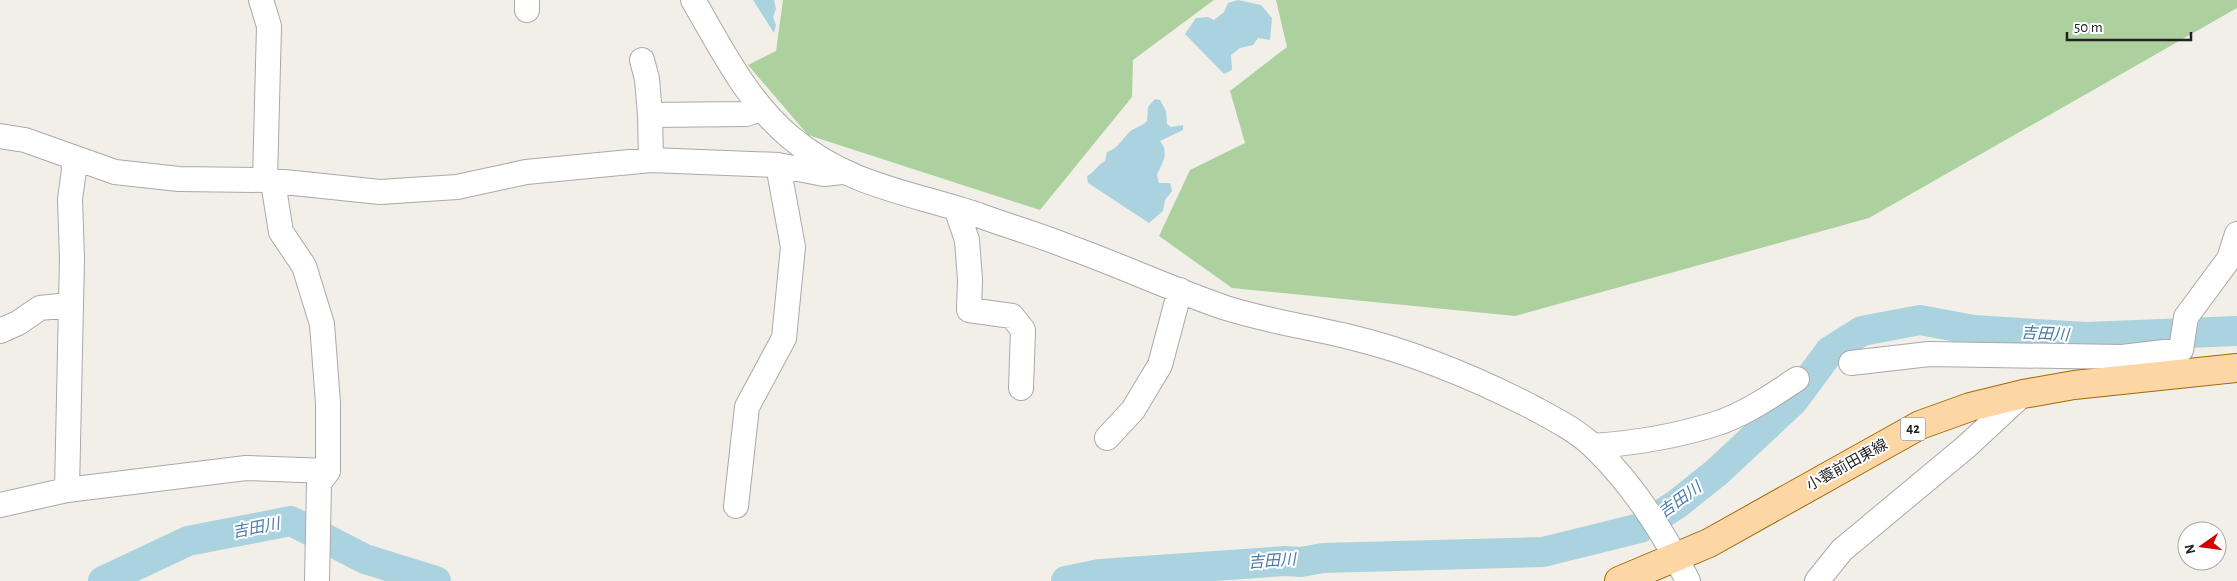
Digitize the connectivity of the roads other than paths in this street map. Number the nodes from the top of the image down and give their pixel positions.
1 (261, 0) edge
2 (693, 0) edge
3 (642, 60) dead end
4 (761, 109) junction
5 (650, 116) junction
6 (0, 136) edge
7 (73, 158) junction
8 (651, 160) junction
9 (778, 165) junction
10 (842, 172) junction
11 (269, 181) junction
12 (956, 208) junction
13 (2237, 234) edge
14 (1180, 290) junction
15 (69, 305) junction
16 (0, 331) edge
17 (1851, 363) dead end
18 (2237, 368) edge
19 (2122, 369) junction
20 (1797, 379) dead end
21 (1021, 388) dead end
22 (2022, 394) junction
23 (1108, 438) dead end
24 (1593, 446) junction
25 (328, 471) junction
26 (66, 490) junction
27 (0, 505) edge
28 (736, 506) dead end
29 (1682, 569) edge
30 (317, 573) edge
31 (1618, 581) edge
32 (1817, 581) edge

1 - 11 street
2 - 4 street
3 - 5 street
4 - 5 street
4 - 10 street
5 - 8 street
6 - 7 street
7 - 11 street
7 - 15 street
8 - 9 street
8 - 11 street
9 - 10 street
9 - 28 street
10 - 12 street
11 - 25 street
12 - 14 street
12 - 21 street
13 - 19 street
14 - 23 street
14 - 24 street
15 - 16 street
15 - 26 street
17 - 19 street
18 - 19 main road, 小蓑前田東線 / 42
19 - 22 main road, 小蓑前田東線 / 42
20 - 24 street
22 - 29 main road, 小蓑前田東線 / 42
22 - 32 street
24 - 29 street
25 - 26 street
25 - 30 street
26 - 27 street
29 - 31 main road, 小蓑前田東線 / 42

